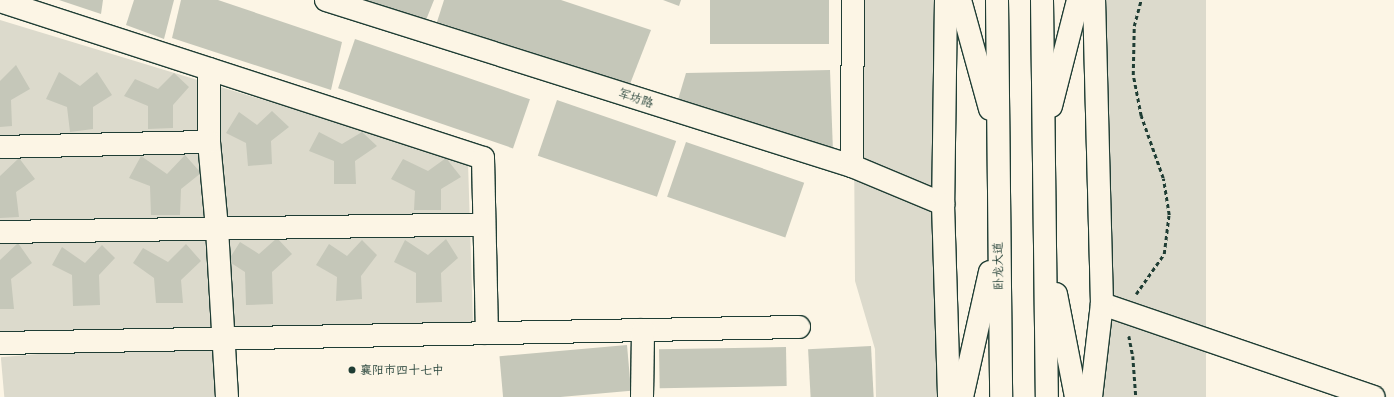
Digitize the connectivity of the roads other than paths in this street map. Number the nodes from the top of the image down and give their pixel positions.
1 (326, 0) edge
2 (853, 0) edge
3 (946, 0) edge
4 (960, 0) edge
5 (997, 0) edge
6 (1042, 0) edge
7 (1078, 0) edge
8 (1094, 0) edge
9 (0, 1) edge
10 (209, 69) junction
11 (998, 134) junction
12 (1043, 136) junction
13 (209, 142) junction
14 (0, 147) edge
15 (852, 166) junction
16 (944, 204) junction
17 (484, 224) junction
18 (217, 229) junction
19 (0, 232) edge
20 (1044, 238) junction
21 (998, 240) junction
22 (1102, 304) junction
23 (799, 327) dead end
24 (643, 330) junction
25 (487, 333) junction
26 (222, 338) junction
27 (0, 343) edge
28 (226, 397) edge
29 (642, 397) edge
30 (949, 397) edge
31 (962, 397) edge
32 (1001, 397) edge
33 (1047, 397) edge
34 (1076, 397) edge
35 (1091, 397) edge
36 (1374, 397) edge

1 - 15 main road, 军坊路
2 - 15 main road
3 - 16 main road
4 - 11 main road, 卧龙大道
5 - 11 main road, 卧龙大道
6 - 12 main road
7 - 12 main road
8 - 22 main road
9 - 10 main road
10 - 13 main road
10 - 17 main road
11 - 21 main road, 卧龙大道
12 - 20 main road
13 - 14 main road
13 - 18 main road
15 - 16 main road, 军坊路
16 - 30 main road
17 - 18 main road
17 - 25 main road
18 - 19 main road
18 - 26 main road
20 - 33 main road
20 - 34 main road
21 - 31 main road
21 - 32 main road, 卧龙大道
22 - 35 main road
22 - 36 main road
23 - 24 main road
24 - 25 main road
24 - 29 main road
25 - 26 main road
26 - 27 main road
26 - 28 main road

